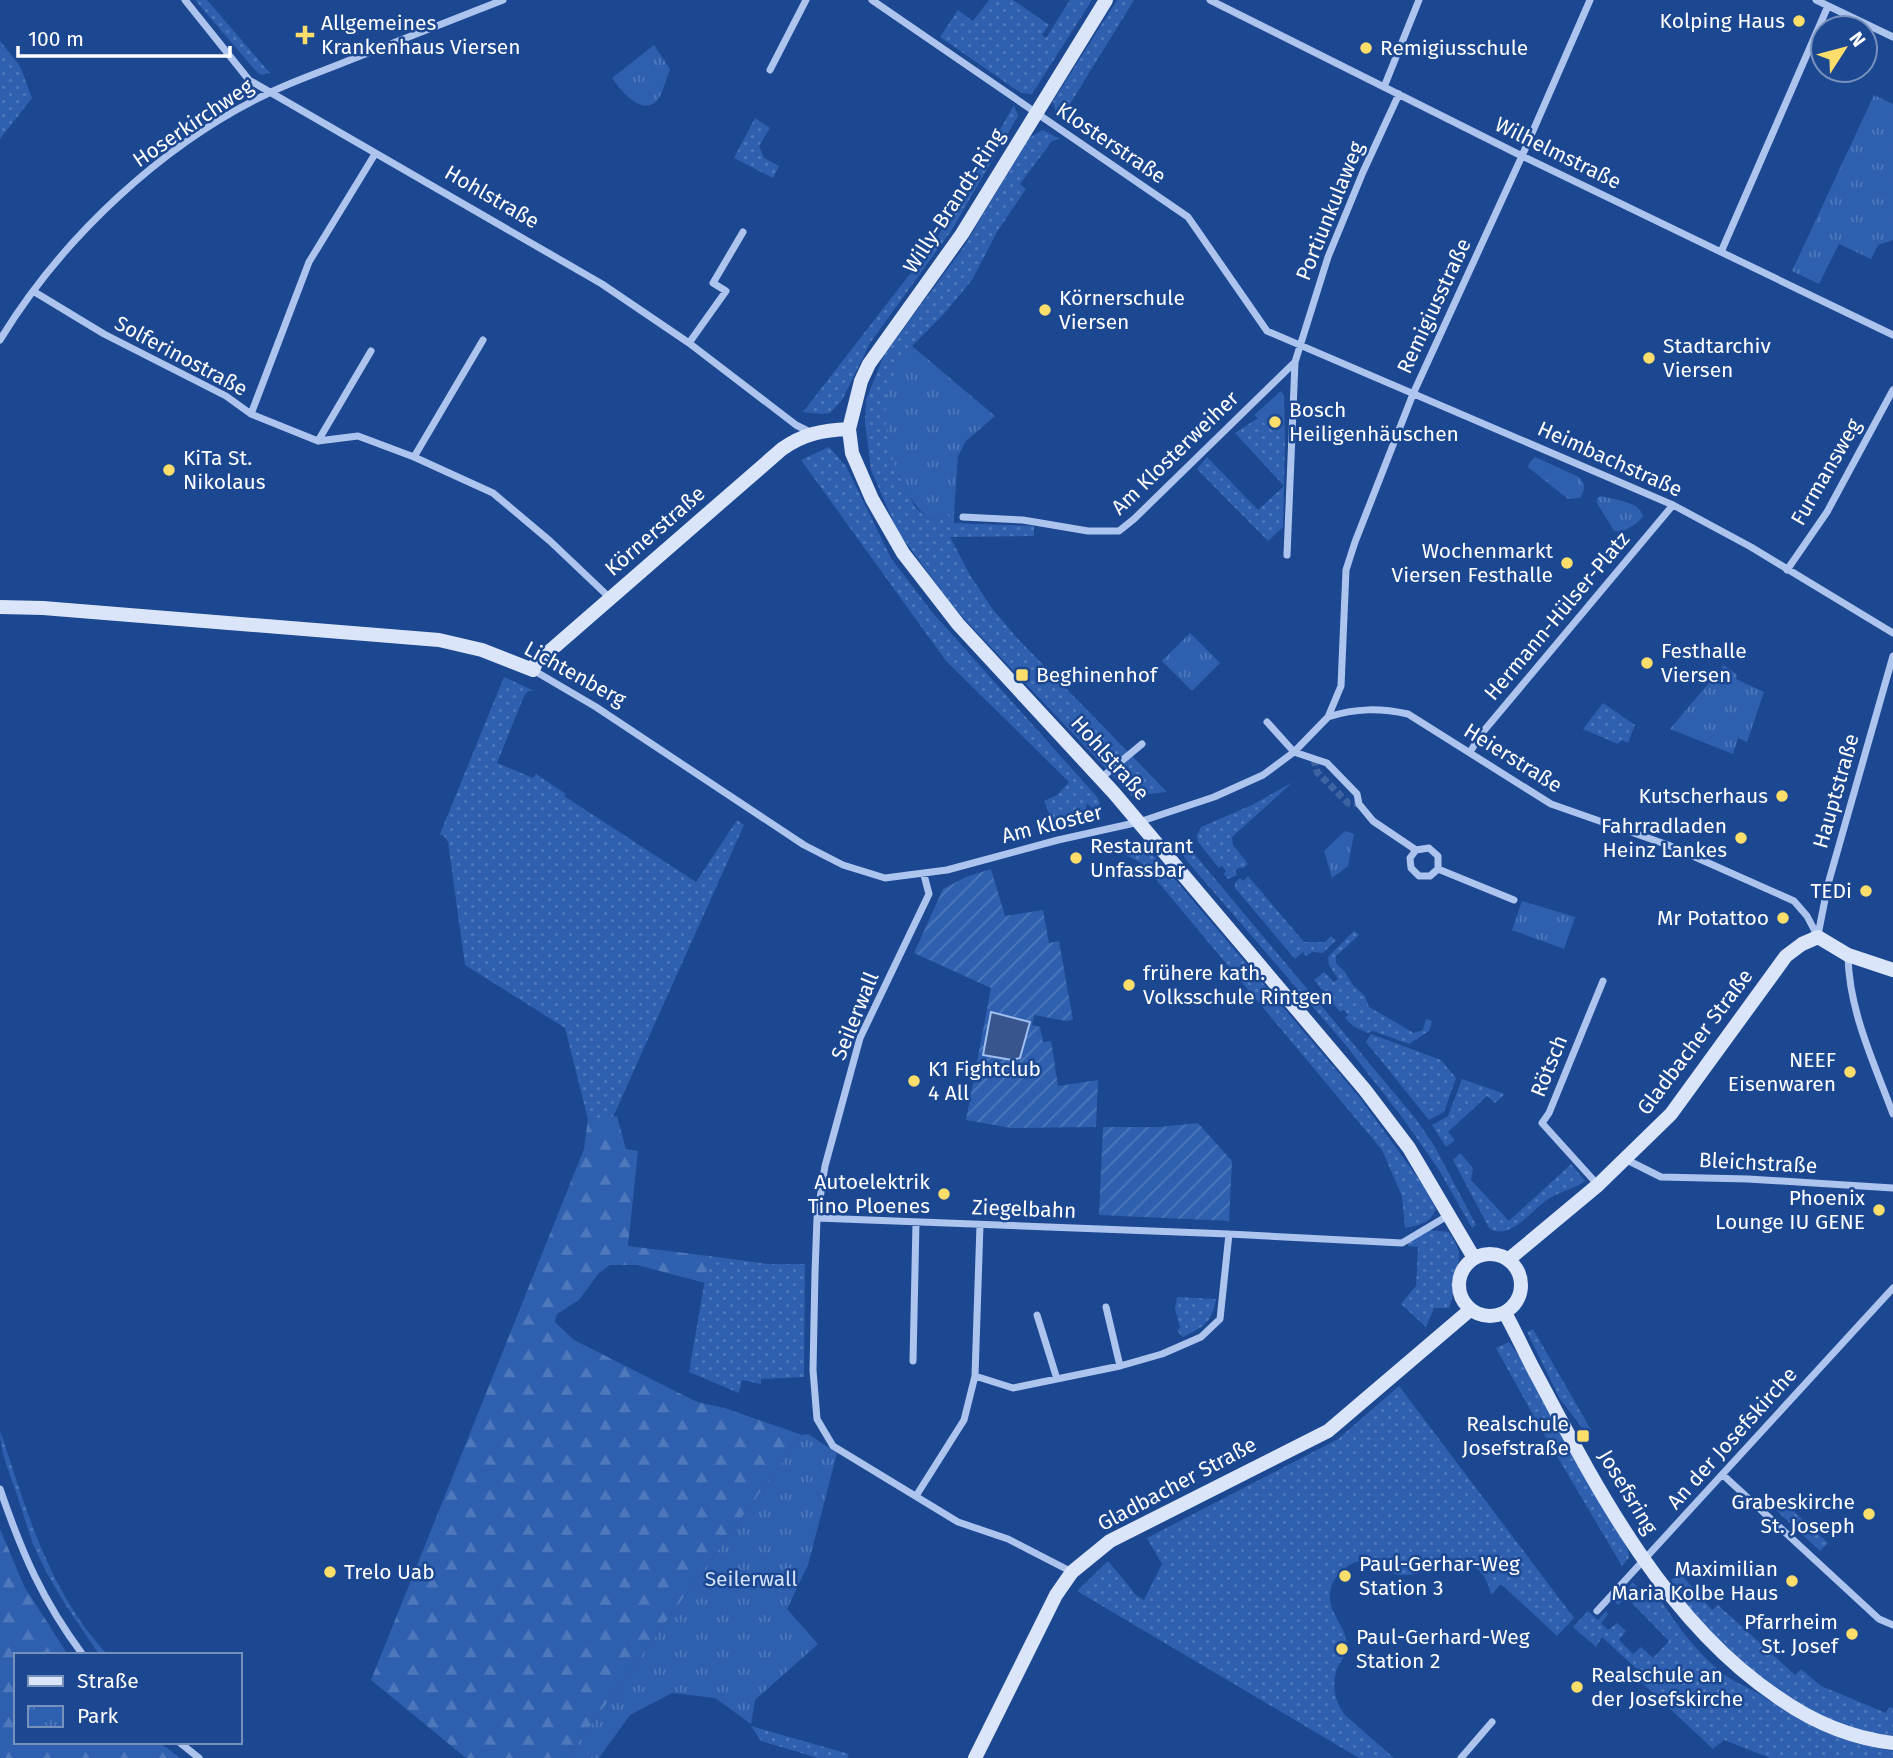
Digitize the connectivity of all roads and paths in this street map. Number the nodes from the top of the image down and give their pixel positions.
1 (186, 0) edge
2 (503, 0) edge
3 (806, 0) edge
4 (872, 0) edge
5 (1106, 0) edge
6 (1210, 0) edge
7 (1419, 0) edge
8 (1590, 0) edge
9 (1816, 0) edge
10 (1828, 6) junction
11 (1893, 37) edge
12 (770, 70) dead end
13 (1384, 86) junction
14 (271, 92) junction
15 (1399, 94) junction
16 (1036, 113) junction
17 (375, 154) junction
18 (1522, 156) junction
19 (744, 232) dead end
20 (1721, 252) junction
21 (33, 290) junction
22 (1893, 335) edge
23 (0, 340) edge
24 (483, 340) dead end
25 (689, 343) junction
26 (1299, 344) junction
27 (371, 351) dead end
28 (1295, 362) junction
29 (1893, 390) edge
30 (1412, 394) junction
31 (251, 414) junction
32 (849, 429) junction
33 (812, 433) junction
34 (318, 441) junction
35 (414, 457) junction
36 (1673, 505) junction
37 (963, 517) dead end
38 (1287, 555) dead end
39 (1787, 570) junction
40 (610, 598) junction
41 (0, 607) edge
42 (1893, 633) edge
43 (1893, 656) edge
44 (533, 670) junction
45 (1328, 717) junction
46 (1267, 722) dead end
47 (1142, 744) dead end
48 (1294, 752) junction
49 (1471, 752) junction
50 (1101, 779) junction
51 (1139, 822) junction
52 (1416, 849) junction
53 (1438, 869) junction
54 (924, 875) junction
55 (1514, 900) dead end
56 (1818, 937) junction
57 (1848, 955) junction
58 (1893, 970) edge
59 (1603, 981) dead end
60 (1893, 1114) edge
61 (1625, 1160) junction
62 (1598, 1185) junction
63 (1893, 1188) edge
64 (1450, 1214) junction
65 (817, 1218) junction
66 (916, 1223) junction
67 (980, 1225) junction
68 (1229, 1234) junction
69 (1474, 1258) junction
70 (1508, 1260) junction
71 (1893, 1288) edge
72 (1106, 1307) dead end
73 (1470, 1310) junction
74 (1505, 1313) junction
75 (1037, 1315) dead end
76 (913, 1361) dead end
77 (1119, 1366) junction
78 (975, 1376) junction
79 (1057, 1379) junction
80 (1723, 1475) junction
81 (0, 1489) edge
82 (916, 1496) junction
83 (1644, 1559) junction
84 (1072, 1572) junction
85 (1597, 1611) dead end
86 (1893, 1625) edge
87 (82, 1653) edge
88 (1492, 1723) dead end
89 (1893, 1743) edge
90 (182, 1744) edge
91 (199, 1758) edge
92 (975, 1758) edge
93 (1461, 1758) edge

1 - 14 street, Hohlstraße
2 - 14 street, Hoserkirchweg
3 - 12 street
4 - 16 street, Klosterstraße
5 - 16 main road, Willy-Brandt-Ring
6 - 13 street, Wilhelmstraße
7 - 13 street
8 - 18 street, Remigiusstraße
9 - 10 street
10 - 11 street
10 - 20 street
13 - 15 street, Wilhelmstraße
14 - 17 street, Hohlstraße
14 - 21 street, Hoserkirchweg
15 - 18 street, Wilhelmstraße
15 - 26 street, Portiunkulaweg
16 - 26 street, Klosterstraße
16 - 32 main road, Willy-Brandt-Ring
17 - 25 street, Hohlstraße
17 - 31 street
18 - 20 street, Wilhelmstraße
18 - 30 street, Remigiusstraße
19 - 25 street
20 - 22 street, Wilhelmstraße
21 - 23 street, Hoserkirchweg
21 - 31 street, Solferinostraße
24 - 35 street
25 - 33 street, Hohlstraße
26 - 28 street
26 - 30 street, Heimbachstraße
27 - 34 street
28 - 37 street, Am Klosterweiher
28 - 38 street
29 - 39 street, Furmansweg
30 - 36 street, Heimbachstraße
30 - 45 street, Remigiusstraße
31 - 34 street, Solferinostraße
32 - 33 main road
32 - 50 main road, Hohlstraße
33 - 40 main road, Körnerstraße
34 - 35 street, Solferinostraße
35 - 40 street, Solferinostraße
36 - 39 street, Heimbachstraße
36 - 49 street, Hermann-Hülser-Platz
39 - 42 street, Heimbachstraße
40 - 44 main road, Körnerstraße
41 - 44 main road, Lichtenberg
43 - 56 street, Hauptstraße
44 - 54 street, Lichtenberg
45 - 48 street, Am Kloster
45 - 49 street, Heierstraße
46 - 48 street
47 - 50 street
48 - 51 street, Am Kloster
48 - 52 street
49 - 56 street, Heierstraße
50 - 51 main road, Hohlstraße
51 - 54 street, Am Kloster
51 - 64 main road, Hohlstraße
52 - 53 street
52 - 53 street
53 - 55 street
54 - 65 street, Seilerwall
56 - 57 main road
56 - 61 main road, Gladbacher Straße
57 - 58 main road
57 - 60 street
59 - 62 street, Rötsch
61 - 62 main road, Gladbacher Straße
61 - 63 street, Bleichstraße
62 - 70 main road, Gladbacher Straße
64 - 68 street, Ziegelbahn
64 - 69 main road, Hohlstraße
65 - 66 street, Ziegelbahn
65 - 82 street, Seilerwall
66 - 67 street, Ziegelbahn
66 - 76 street
67 - 68 street, Ziegelbahn
67 - 78 street
68 - 77 street
69 - 70 main road
69 - 73 main road
70 - 74 main road
71 - 80 street, An der Josefskirche
72 - 77 street
73 - 74 main road
73 - 84 main road, Gladbacher Straße
74 - 83 main road, Josefsring
75 - 79 street
77 - 79 street
78 - 79 street
78 - 82 street
80 - 83 street, An der Josefskirche
80 - 86 street
81 - 87 street
82 - 84 street, Seilerwall
83 - 85 street, An der Josefskirche
83 - 89 main road, Josefsring
84 - 92 main road, Gladbacher Straße
88 - 93 street
90 - 91 street

